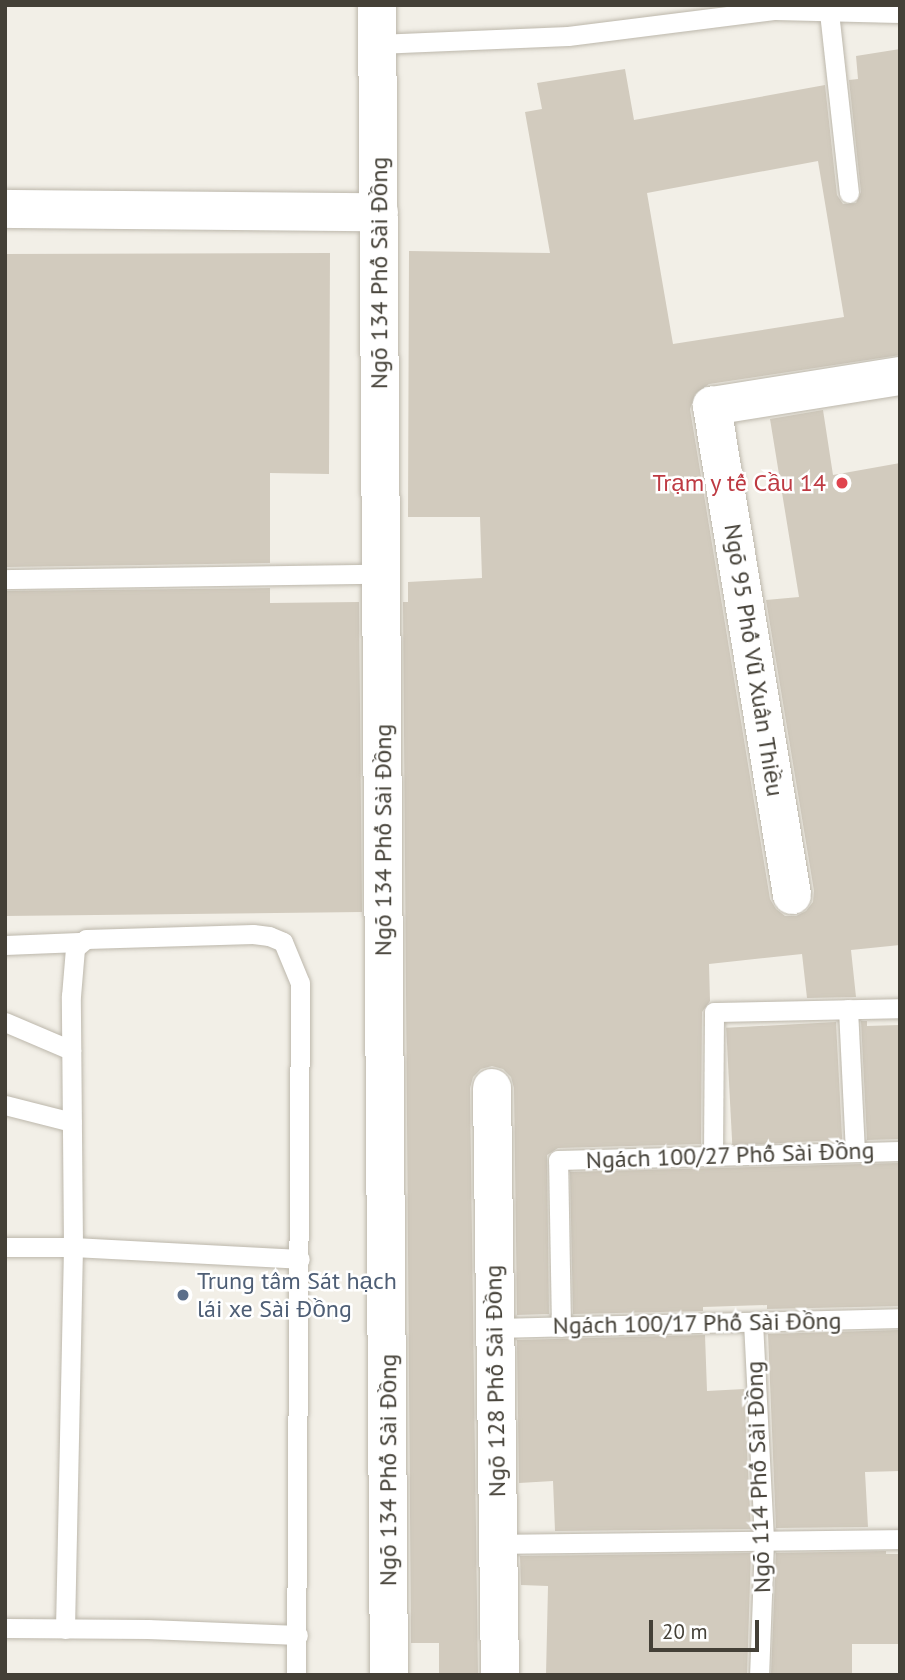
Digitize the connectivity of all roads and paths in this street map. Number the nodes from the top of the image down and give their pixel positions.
1 (377, 5) edge
2 (774, 8) edge
3 (830, 12) junction
4 (900, 13) edge
5 (377, 44) junction
6 (849, 193) dead end
7 (5, 209) edge
8 (379, 212) junction
9 (900, 376) edge
10 (382, 574) junction
11 (5, 579) edge
12 (792, 895) dead end
13 (79, 942) junction
14 (5, 945) edge
15 (900, 1008) edge
16 (848, 1009) junction
17 (5, 1021) edge
18 (71, 1050) junction
19 (492, 1088) dead end
20 (5, 1105) edge
21 (72, 1122) junction
22 (900, 1151) edge
23 (855, 1152) junction
24 (713, 1156) junction
25 (5, 1247) edge
26 (73, 1247) junction
27 (300, 1258) junction
28 (900, 1318) edge
29 (753, 1322) junction
30 (561, 1327) junction
31 (495, 1328) junction
32 (900, 1539) edge
33 (764, 1541) junction
34 (498, 1545) junction
35 (5, 1628) edge
36 (65, 1629) junction
37 (298, 1635) junction
38 (296, 1675) edge
39 (389, 1675) edge
40 (500, 1675) edge
41 (759, 1675) edge

1 - 5 street, Ngõ 134 Phố Sài Đồng
2 - 3 lane
2 - 5 lane
3 - 4 lane
3 - 6 lane
5 - 8 street, Ngõ 134 Phố Sài Đồng
7 - 8 street
8 - 10 street, Ngõ 134 Phố Sài Đồng
9 - 12 street, Ngõ 95 Phố Vũ Xuân Thiều
10 - 11 lane
10 - 39 street, Ngõ 134 Phố Sài Đồng
13 - 14 lane
13 - 18 lane
13 - 27 lane
15 - 16 lane
16 - 23 lane
16 - 24 lane
17 - 18 lane
18 - 21 lane
19 - 31 street, Ngõ 128 Phố Sài Đồng
20 - 21 lane
21 - 26 lane
22 - 23 lane, Ngách 100/27 Phố Sài Đồng
23 - 24 lane, Ngách 100/27 Phố Sài Đồng
24 - 30 lane, Ngách 100/27 Phố Sài Đồng
25 - 26 lane
26 - 27 lane
26 - 36 lane
27 - 37 lane
28 - 29 lane, Ngách 100/17 Phố Sài Đồng
29 - 30 lane, Ngách 100/17 Phố Sài Đồng
29 - 33 lane, Ngõ 114 Phố Sài Đồng
30 - 31 lane, Ngách 100/17 Phố Sài Đồng
31 - 34 street, Ngõ 128 Phố Sài Đồng
32 - 33 lane
33 - 34 lane
33 - 41 lane, Ngõ 114 Phố Sài Đồng
34 - 40 street, Ngõ 128 Phố Sài Đồng
35 - 36 lane
36 - 37 lane
37 - 38 lane

